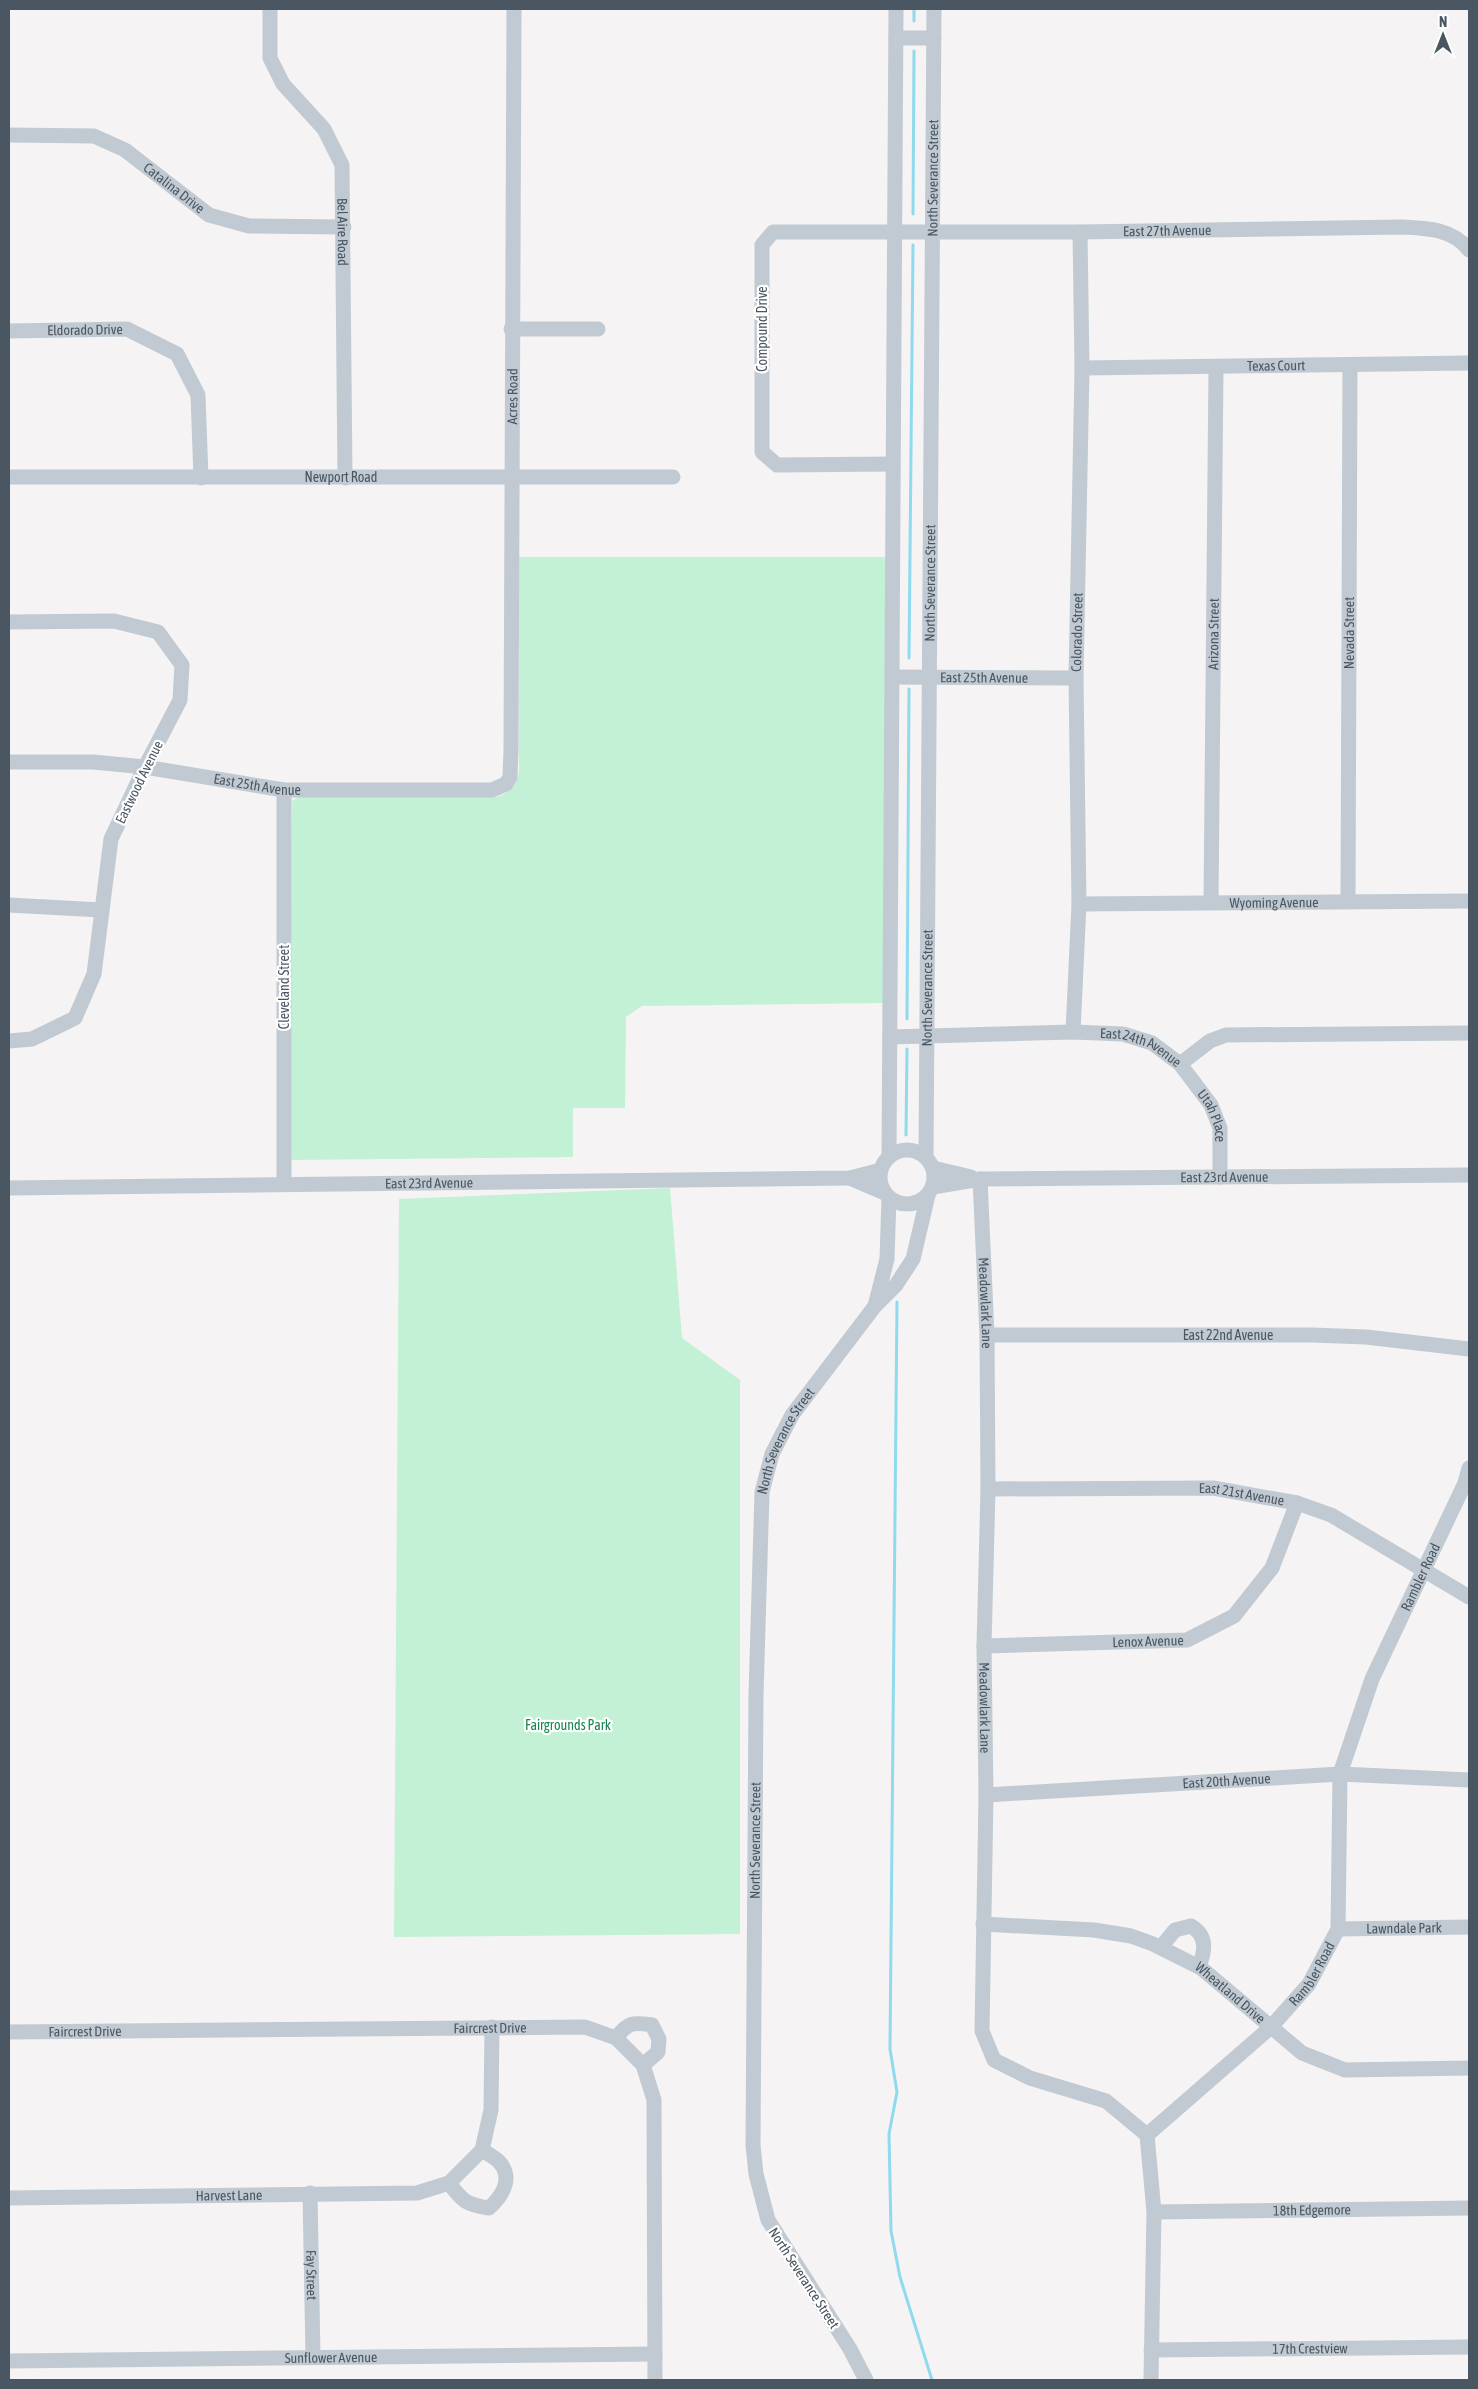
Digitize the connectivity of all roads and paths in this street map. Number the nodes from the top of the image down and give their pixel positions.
1 (270, 9) edge
2 (514, 9) edge
3 (896, 9) edge
4 (934, 9) edge
5 (896, 38) junction
6 (934, 38) junction
7 (9, 136) edge
8 (344, 227) junction
9 (895, 232) junction
10 (932, 232) junction
11 (1080, 232) junction
12 (1469, 250) edge
13 (512, 329) junction
14 (598, 329) dead end
15 (9, 331) edge
16 (1469, 363) edge
17 (1350, 365) junction
18 (1216, 366) junction
19 (1082, 368) junction
20 (893, 464) junction
21 (9, 477) edge
22 (513, 477) junction
23 (674, 477) dead end
24 (201, 478) junction
25 (345, 478) junction
26 (9, 622) edge
27 (892, 677) junction
28 (929, 677) junction
29 (1076, 678) junction
30 (9, 762) edge
31 (145, 767) junction
32 (506, 784) joint
33 (284, 790) junction
34 (1348, 901) junction
35 (1469, 901) edge
36 (1211, 902) junction
37 (1079, 904) junction
38 (9, 905) edge
39 (101, 910) junction
40 (1073, 1032) junction
41 (1469, 1033) edge
42 (926, 1036) junction
43 (890, 1037) junction
44 (9, 1041) edge
45 (1180, 1064) junction
46 (930, 1163) junction
47 (885, 1164) junction
48 (1469, 1175) edge
49 (1220, 1177) junction
50 (850, 1178) junction
51 (980, 1179) junction
52 (284, 1184) junction
53 (9, 1188) edge
54 (931, 1191) junction
55 (887, 1195) junction
56 (875, 1306) junction
57 (987, 1334) junction
58 (1469, 1349) edge
59 (1469, 1468) edge
60 (988, 1490) junction
61 (1297, 1503) junction
62 (1424, 1570) junction
63 (1469, 1597) edge
64 (984, 1646) junction
65 (1340, 1774) junction
66 (1469, 1780) edge
67 (986, 1796) junction
68 (982, 1924) junction
69 (1469, 1927) edge
70 (1338, 1929) junction
71 (1161, 1947) junction
72 (1199, 1967) junction
73 (492, 2027) junction
74 (1271, 2027) junction
75 (9, 2032) edge
76 (616, 2038) junction
77 (643, 2065) junction
78 (1469, 2068) edge
79 (1147, 2135) junction
80 (482, 2150) junction
81 (449, 2184) junction
82 (310, 2193) junction
83 (9, 2198) edge
84 (1469, 2208) edge
85 (1154, 2212) junction
86 (1469, 2346) edge
87 (1151, 2350) junction
88 (655, 2354) junction
89 (313, 2358) junction
90 (9, 2361) edge
91 (655, 2380) edge
92 (866, 2380) edge
93 (1151, 2380) edge

1 - 8 street, Bel Aire Road
2 - 13 street, Acres Road
3 - 5 street
4 - 6 street, North Severance Street
5 - 6 street
5 - 9 street
6 - 10 street, North Severance Street
7 - 8 street, Catalina Drive
8 - 25 street, Bel Aire Road
9 - 10 street, Compound Drive
9 - 20 street
9 - 20 street, Compound Drive
10 - 11 street, East 27th Avenue
10 - 28 street, North Severance Street
11 - 12 street, East 27th Avenue
11 - 19 street, Colorado Street
13 - 14 street
13 - 22 street, Acres Road
15 - 24 street, Eldorado Drive
16 - 17 street, Texas Court
17 - 18 street, Texas Court
17 - 34 street, Nevada Street
18 - 19 street, Texas Court
18 - 36 street, Arizona Street
19 - 29 street, Colorado Street
20 - 27 street
21 - 24 street, Newport Road
22 - 23 street, Newport Road
22 - 25 street, Newport Road
22 - 32 street, Acres Road
24 - 25 street, Newport Road
26 - 31 street, Eastwood Avenue
27 - 28 street, East 25th Avenue
27 - 43 street
28 - 29 street, East 25th Avenue
28 - 42 street, North Severance Street
29 - 37 street, Colorado Street
30 - 31 street, East 25th Avenue
31 - 33 street, East 25th Avenue
31 - 39 street, Eastwood Avenue
32 - 33 street, East 25th Avenue
33 - 52 street, Cleveland Street
34 - 35 street, Wyoming Avenue
34 - 36 street, Wyoming Avenue
36 - 37 street, Wyoming Avenue
37 - 40 street, Colorado Street
38 - 39 street
39 - 44 street, Eastwood Avenue
40 - 42 street, East 24th Avenue
40 - 45 street, East 24th Avenue
41 - 45 street, East 24th Avenue
42 - 43 street, East 24th Avenue
42 - 46 street, North Severance Street
43 - 47 street
45 - 49 street, Utah Place
46 - 47 street
46 - 51 street, East 23rd Avenue
46 - 54 street
47 - 50 street, East 23rd Avenue
47 - 55 street
48 - 49 street, East 23rd Avenue
49 - 51 street, East 23rd Avenue
50 - 52 street, East 23rd Avenue
50 - 55 street, East 23rd Avenue
51 - 54 street, East 23rd Avenue
51 - 57 street, Meadowlark Lane
52 - 53 street, East 23rd Avenue
54 - 55 street
54 - 56 street, North Severance Street
55 - 56 street, North Severance Street
56 - 92 street, North Severance Street
57 - 58 street, East 22nd Avenue
57 - 60 street, Meadowlark Lane
59 - 62 street, Rambler Road
60 - 61 street, East 21st Avenue
60 - 64 street, Meadowlark Lane
61 - 62 street, East 21st Avenue
61 - 64 street, Lenox Avenue
62 - 63 street, East 21st Avenue
62 - 65 street, Rambler Road
64 - 67 street, Meadowlark Lane
65 - 66 street, East 20th Avenue
65 - 67 street, East 20th Avenue
65 - 70 street, Rambler Road
67 - 68 street, Meadowlark Lane
68 - 71 street, Wheatland Drive
68 - 79 street, Meadowlark Lane
69 - 70 street, Lawndale Park
70 - 74 street, Rambler Road
71 - 72 street, Wheatland Drive
71 - 72 street
72 - 74 street, Wheatland Drive
73 - 75 street, Faircrest Drive
73 - 76 street, Faircrest Drive
73 - 80 street
74 - 78 street, Wheatland Drive
74 - 79 street, Rambler Road
76 - 77 street, Faircrest Drive
76 - 77 street
77 - 88 street, Faircrest Drive
79 - 85 street
80 - 81 street
80 - 81 street
81 - 82 street, Harvest Lane
82 - 83 street, Harvest Lane
82 - 89 street, Fay Street
84 - 85 street, 18th Edgemore
85 - 87 street
86 - 87 street, 17th Crestview
87 - 93 street
88 - 89 street, Sunflower Avenue
88 - 91 street, Faircrest Drive
89 - 90 street, Sunflower Avenue

